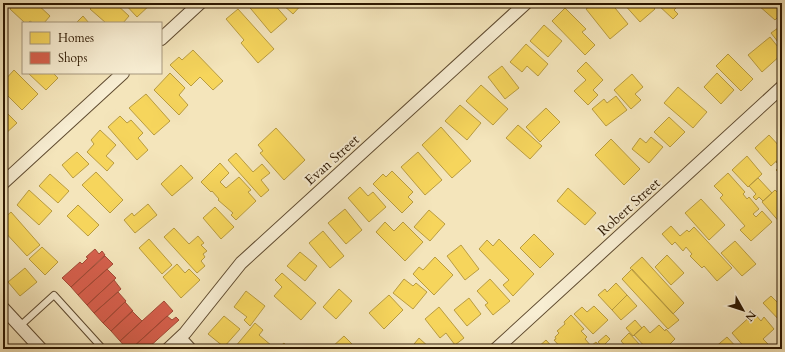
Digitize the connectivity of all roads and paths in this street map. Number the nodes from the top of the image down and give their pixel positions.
1 (200, 3) edge
2 (526, 3) edge
3 (162, 38) edge
4 (122, 74) edge
5 (782, 87) edge
6 (3, 183) edge
7 (3, 308) edge
8 (20, 326) junction
9 (180, 338) junction
10 (41, 349) edge
11 (103, 349) edge
12 (168, 349) edge
13 (190, 349) edge
14 (496, 349) edge

1 - 3 street
2 - 9 street, Evan Street
4 - 6 street
5 - 14 street, Robert Street
7 - 8 street
8 - 10 street
8 - 11 lane
9 - 12 street, Evan Street
9 - 13 street

